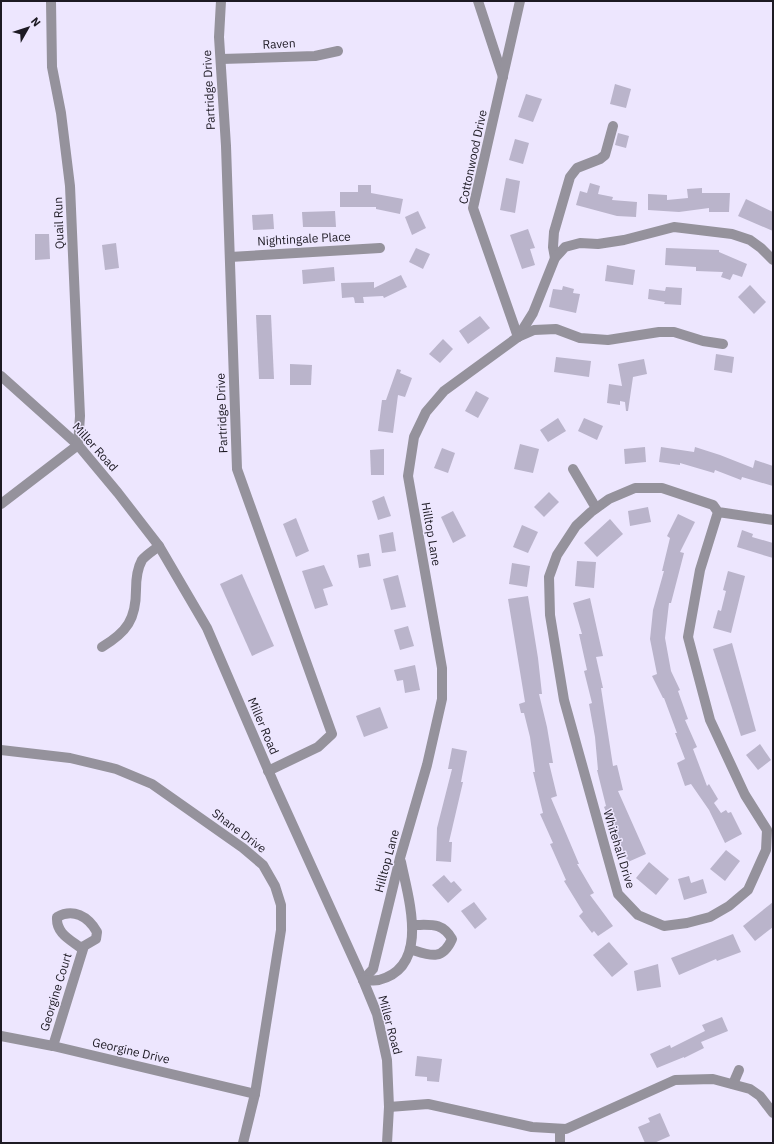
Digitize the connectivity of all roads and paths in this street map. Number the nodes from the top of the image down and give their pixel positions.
1 (51, 1) edge
2 (221, 1) edge
3 (478, 1) edge
4 (520, 1) edge
5 (338, 51) dead end
6 (220, 59) junction
7 (503, 77) junction
8 (613, 126) dead end
9 (380, 248) dead end
10 (230, 256) junction
11 (555, 258) junction
12 (773, 260) edge
13 (518, 337) junction
14 (723, 344) dead end
15 (1, 376) edge
16 (78, 445) junction
17 (573, 469) dead end
18 (1, 504) edge
19 (596, 508) junction
20 (718, 512) junction
21 (773, 520) edge
22 (159, 546) junction
23 (102, 647) dead end
24 (1, 750) edge
25 (268, 771) junction
26 (400, 858) junction
27 (414, 925) junction
28 (84, 946) dead end
29 (410, 949) junction
30 (363, 980) junction
31 (1, 1036) edge
32 (54, 1046) junction
33 (739, 1070) dead end
34 (733, 1084) junction
35 (255, 1094) junction
36 (389, 1107) junction
37 (773, 1113) edge
38 (560, 1130) junction
39 (243, 1143) edge
40 (387, 1143) edge
41 (560, 1143) edge

1 - 16 street, Quail Run
2 - 6 street, Partridge Drive
3 - 7 street
4 - 7 street, Cottonwood Drive
5 - 6 street, Raven
6 - 10 street, Partridge Drive
7 - 13 street, Cottonwood Drive
8 - 11 street
9 - 10 street, Nightingale Place
10 - 25 street, Partridge Drive
11 - 12 street
11 - 13 street
13 - 14 street, Hilltop Lane
13 - 26 street, Hilltop Lane
15 - 16 street, Miller Road
16 - 18 street
16 - 22 street, Miller Road
17 - 19 street
19 - 20 street, Whitehall Drive
19 - 20 street, Whitehall Drive
20 - 21 street, Whitehall Drive
22 - 23 street
22 - 25 street, Miller Road
24 - 35 street, Shane Drive
25 - 30 street, Miller Road
26 - 27 street
26 - 30 street, Hilltop Lane
27 - 29 street
27 - 29 street
28 - 32 street, Georgine Court
29 - 30 street
30 - 36 street, Miller Road
31 - 32 street, Georgine Drive
32 - 35 street, Georgine Drive
33 - 34 street
34 - 37 street
34 - 38 street
35 - 39 street, Shane Drive
36 - 38 street
36 - 40 street, Miller Road
38 - 41 street

